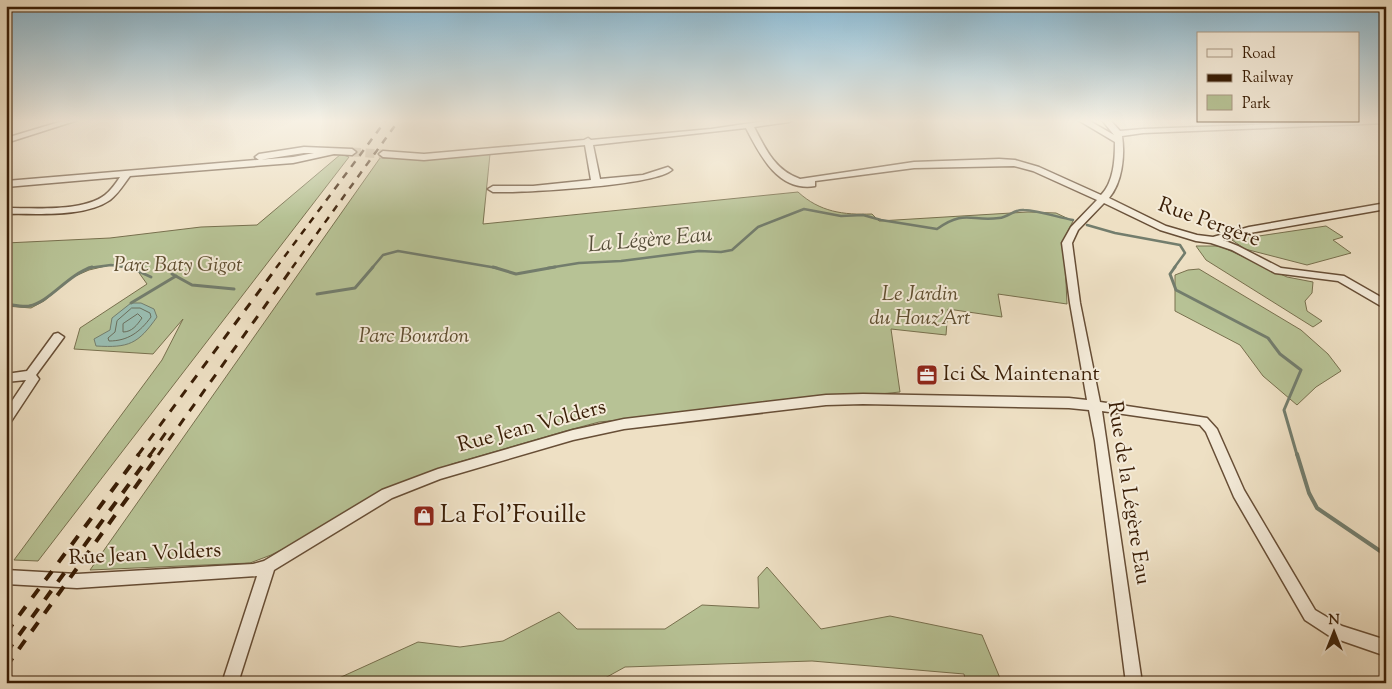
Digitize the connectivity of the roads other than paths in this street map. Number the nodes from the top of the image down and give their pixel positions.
1 (330, 152) edge
2 (474, 152) edge
3 (590, 152) edge
4 (764, 152) edge
5 (1119, 152) edge
6 (383, 154) tunnel mouth
7 (668, 170) dead end
8 (127, 174) junction
9 (596, 182) junction
10 (6, 184) edge
11 (493, 188) dead end
12 (1104, 200) junction
13 (1386, 206) edge
14 (6, 211) edge
15 (1214, 240) junction
16 (1386, 305) edge
17 (58, 337) dead end
18 (30, 375) junction
19 (6, 378) edge
20 (1093, 406) junction
21 (6, 420) edge
22 (268, 566) junction
23 (6, 577) edge
24 (1386, 648) edge
25 (230, 683) edge
26 (1134, 683) edge

1 - 8 street
2 - 6 street
3 - 9 street
4 - 12 street, Rue Pergère
5 - 12 street, Rue de la Légère Eau
7 - 9 street
8 - 10 street
8 - 14 street
9 - 11 street
12 - 15 street, Rue Pergère
12 - 20 street, Rue de la Légère Eau
13 - 15 street
15 - 16 street, Rue Pergère
17 - 18 street
18 - 19 street
18 - 21 street
20 - 22 street, Rue Jean Volders
20 - 24 street, Rue Jean Volders
20 - 26 street, Rue de la Légère Eau
22 - 23 street, Rue Jean Volders
22 - 25 street

